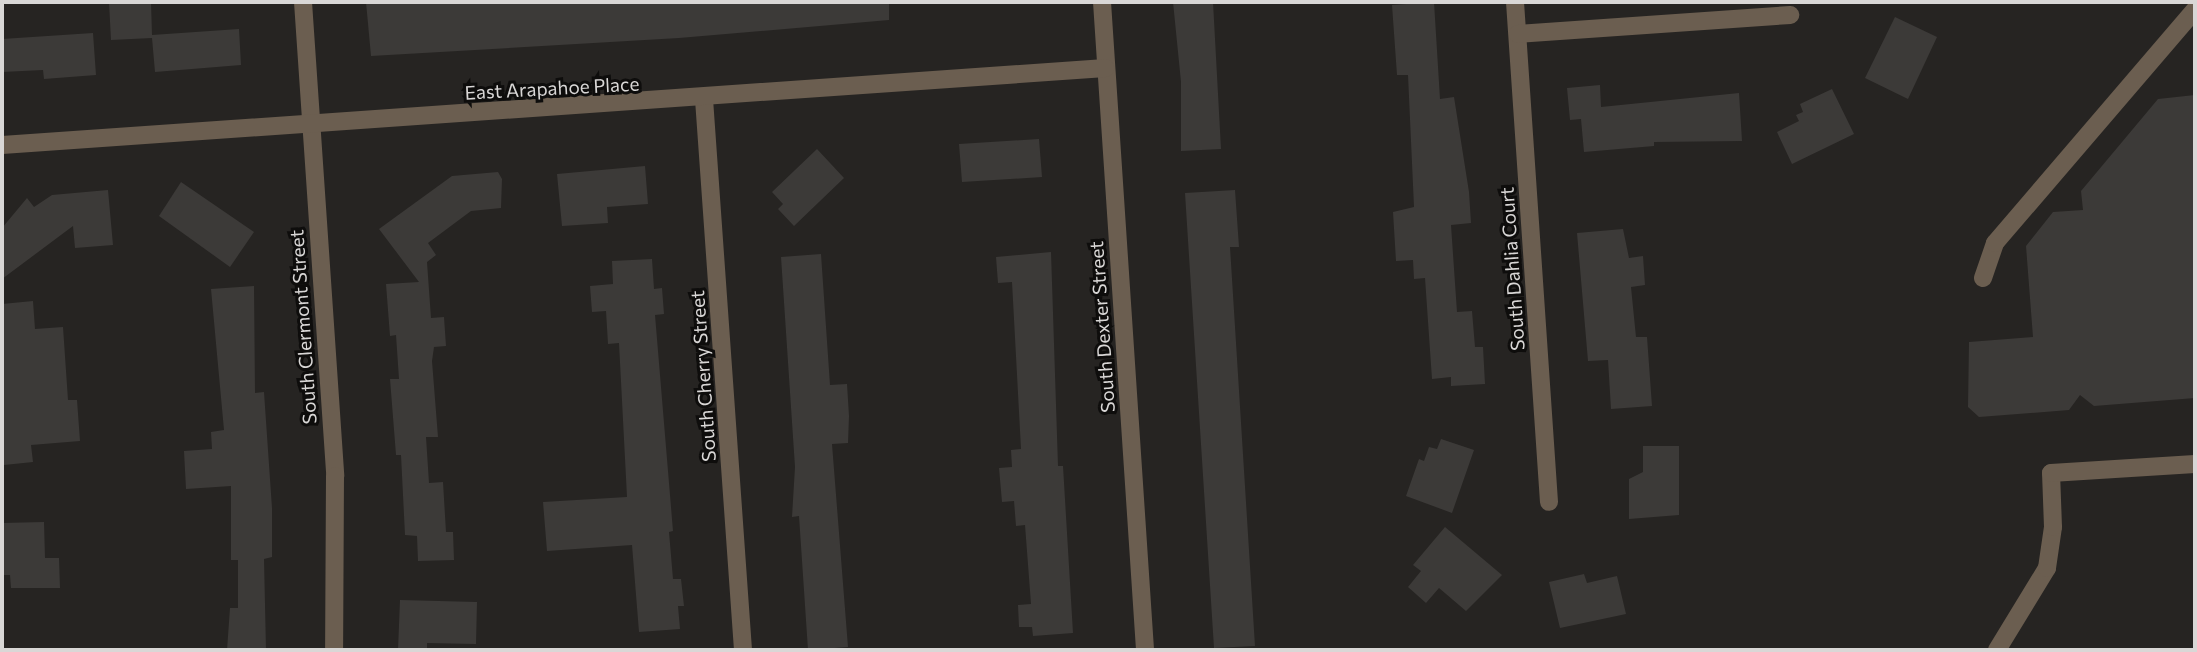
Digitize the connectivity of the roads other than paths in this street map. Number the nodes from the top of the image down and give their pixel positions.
1 (303, 2) edge
2 (1102, 2) edge
3 (1515, 2) edge
4 (2195, 10) edge
5 (1790, 15) dead end
6 (1518, 34) junction
7 (1105, 68) junction
8 (704, 99) junction
9 (310, 123) junction
10 (2, 145) edge
11 (1983, 278) dead end
12 (2195, 464) edge
13 (1549, 502) dead end
14 (334, 650) edge
15 (743, 650) edge
16 (1145, 650) edge
17 (1997, 650) edge

1 - 9 street, South Clermont Street
2 - 7 street, South Dexter Street
3 - 6 street, South Dahlia Court
4 - 11 street
5 - 6 street
6 - 13 street, South Dahlia Court
7 - 8 street, East Arapahoe Place
7 - 16 street, South Dexter Street
8 - 9 street, East Arapahoe Place
8 - 15 street, South Cherry Street
9 - 10 street, East Arapahoe Place
9 - 14 street, South Clermont Street
12 - 17 street

